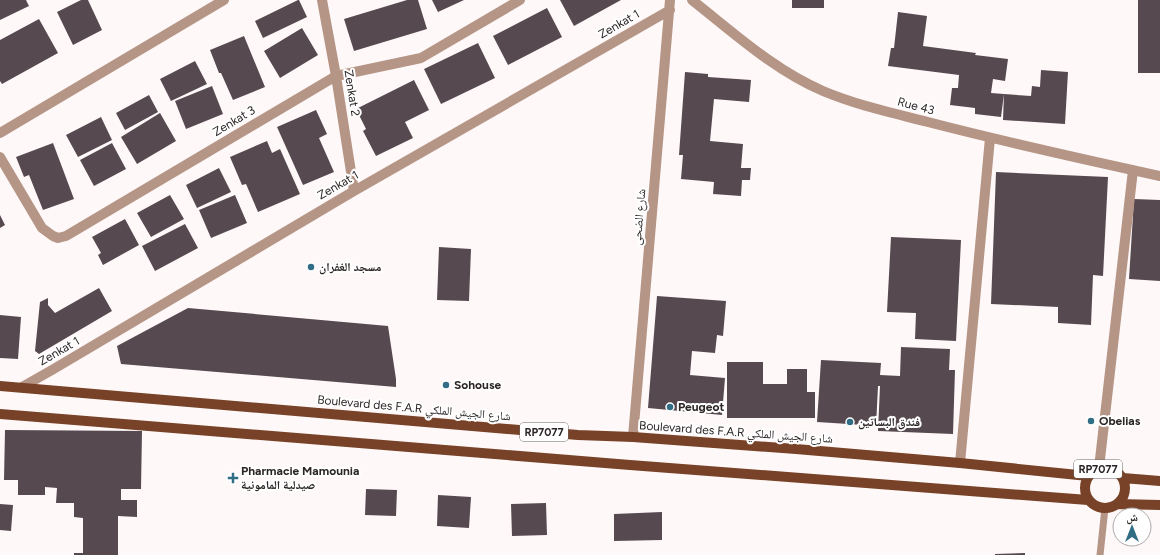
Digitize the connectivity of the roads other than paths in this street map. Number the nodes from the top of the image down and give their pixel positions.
1 (224, 0) edge
2 (322, 0) edge
3 (520, 0) edge
4 (692, 0) edge
5 (670, 5) edge
6 (336, 76) junction
7 (0, 133) edge
8 (990, 138) junction
9 (0, 157) edge
10 (1132, 170) junction
11 (1160, 176) edge
12 (354, 190) junction
13 (0, 386) edge
14 (22, 387) junction
15 (0, 414) edge
16 (633, 437) junction
17 (960, 463) junction
18 (1099, 468) junction
19 (1088, 476) junction
20 (1123, 478) junction
21 (1160, 481) edge
22 (1088, 500) junction
23 (1118, 504) junction
24 (1160, 505) edge
25 (1105, 508) junction
26 (1100, 555) edge

1 - 7 street
2 - 6 street, Zenkat 2
3 - 6 street, Zenkat 3
4 - 8 street, Rue 43
5 - 12 street, Zenkat 1
5 - 16 street, شارع الضحى
6 - 9 street, Zenkat 3
6 - 12 street, Zenkat 2
8 - 10 street, Rue 43
8 - 17 street
10 - 11 street, Rue 43
10 - 18 street
12 - 14 street, Zenkat 1
13 - 14 main road, Boulevard des F.A.R شارع الجيش الملكي / RP7077
14 - 16 main road, Boulevard des F.A.R شارع الجيش الملكي / RP7077
15 - 22 main road, RP7077
16 - 17 main road, Boulevard des F.A.R شارع الجيش الملكي / RP7077
17 - 19 main road, Boulevard des F.A.R شارع الجيش الملكي / RP7077
18 - 19 main road, RP7077
18 - 20 main road, RP7077
19 - 22 main road, RP7077
20 - 21 main road, RP7077
20 - 23 main road, RP7077
22 - 25 main road, RP7077
23 - 24 main road
23 - 25 main road
25 - 26 lane

